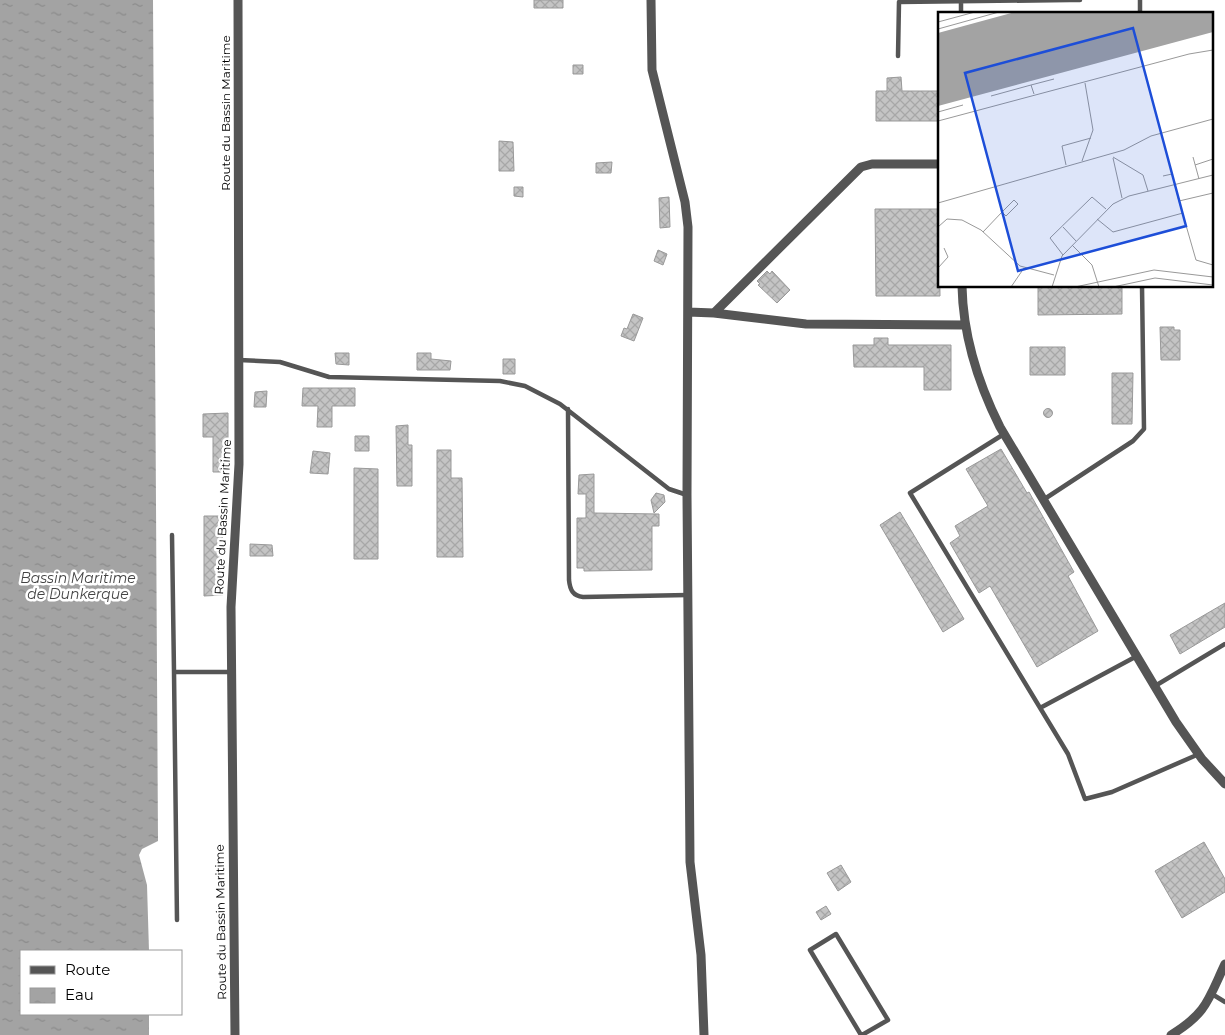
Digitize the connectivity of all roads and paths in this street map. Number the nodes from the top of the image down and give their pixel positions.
1 (238, 0) edge
2 (651, 0) edge
3 (1070, 0) edge
4 (1080, 0) edge
5 (960, 1) edge
6 (898, 56) dead end
7 (938, 164) edge
8 (962, 288) edge
9 (1142, 288) edge
10 (688, 312) junction
11 (714, 313) junction
12 (965, 325) junction
13 (239, 360) junction
14 (568, 409) junction
15 (1004, 434) junction
16 (687, 495) junction
17 (1043, 500) junction
18 (172, 534) dead end
19 (688, 595) junction
20 (1225, 644) edge
21 (1137, 656) junction
22 (174, 672) junction
23 (232, 672) junction
24 (1155, 686) junction
25 (1040, 708) junction
26 (1199, 754) junction
27 (1225, 784) edge
28 (177, 920) dead end
29 (1225, 964) edge
30 (1212, 994) junction
31 (1225, 1002) edge
32 (235, 1035) edge
33 (704, 1035) edge
34 (862, 1035) edge
35 (1171, 1035) edge

1 - 13 street, Route du Bassin Maritime
2 - 10 street
3 - 4 lane
3 - 5 lane
5 - 6 lane
7 - 11 street
8 - 12 street
9 - 17 lane
10 - 11 street
10 - 16 street
11 - 12 street
12 - 15 street
13 - 14 lane
13 - 23 street, Route du Bassin Maritime
14 - 16 lane
14 - 19 lane
15 - 17 street
15 - 25 lane
16 - 19 street
17 - 21 street
18 - 22 lane
19 - 33 street
20 - 24 lane
21 - 24 street
21 - 25 lane
22 - 23 lane
22 - 28 lane
23 - 32 street, Route du Bassin Maritime
24 - 26 street
25 - 26 lane
26 - 27 street
29 - 30 street
30 - 31 lane
30 - 35 street
34 - 34 lane

